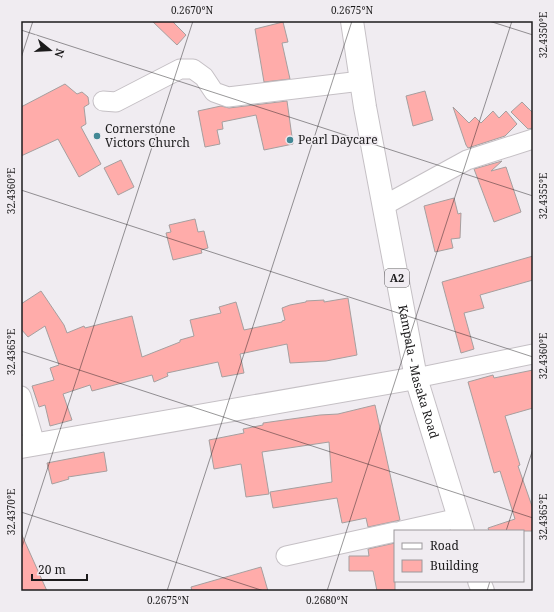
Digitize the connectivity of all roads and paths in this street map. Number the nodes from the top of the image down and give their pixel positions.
1 (352, 21) edge
2 (361, 80) junction
3 (103, 101) dead end
4 (533, 139) edge
5 (383, 206) junction
6 (533, 354) edge
7 (416, 378) junction
8 (21, 396) edge
9 (28, 446) edge
10 (461, 525) edge
11 (411, 530) edge
12 (394, 532) edge
13 (286, 556) dead end

1 - 2 main road, Kampala - Masaka Road / A2
2 - 3 street
2 - 5 main road, Kampala - Masaka Road / A2
4 - 5 street
5 - 7 main road, Kampala - Masaka Road / A2
6 - 7 street
7 - 9 main road
7 - 10 main road, Kampala - Masaka Road / A2
8 - 9 street
10 - 11 street
12 - 13 street

